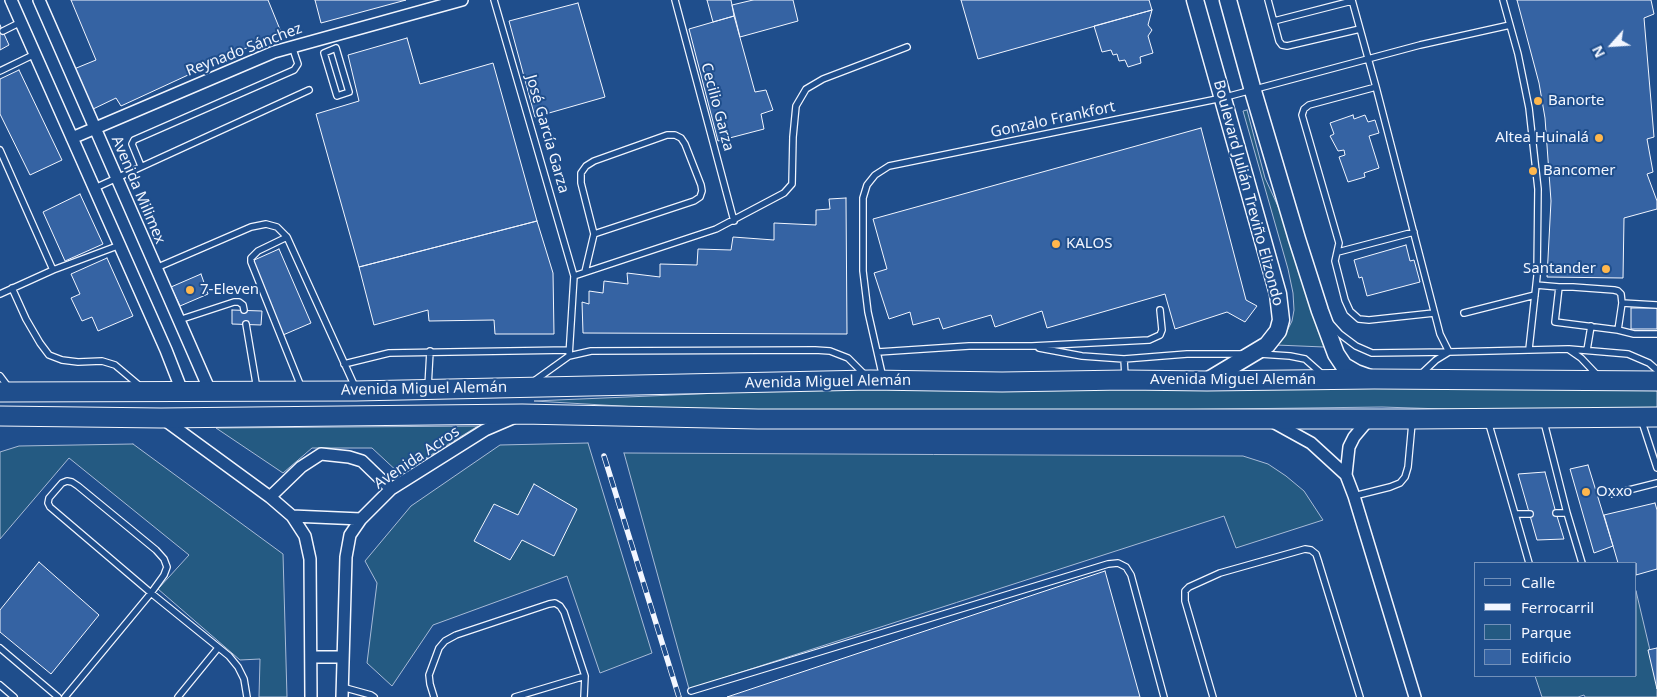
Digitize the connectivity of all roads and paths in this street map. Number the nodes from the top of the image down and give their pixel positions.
1 (11, 0) edge
2 (38, 0) edge
3 (462, 0) edge
4 (494, 0) edge
5 (675, 0) edge
6 (1195, 0) edge
7 (1201, 0) edge
8 (1228, 0) edge
9 (1268, 0) edge
10 (1352, 0) edge
11 (1503, 0) edge
12 (1274, 21) junction
13 (21, 22) junction
14 (1510, 25) junction
15 (1360, 30) junction
16 (3, 31) dead end
17 (328, 36) junction
18 (292, 46) junction
19 (907, 47) dead end
20 (330, 50) junction
21 (35, 54) junction
22 (1369, 58) junction
23 (0, 71) edge
24 (1376, 87) junction
25 (309, 90) dead end
26 (1249, 91) junction
27 (1225, 97) junction
28 (95, 127) junction
29 (72, 138) junction
30 (0, 150) edge
31 (142, 166) junction
32 (116, 177) junction
33 (95, 188) junction
34 (734, 221) junction
35 (1414, 232) junction
36 (594, 234) junction
37 (287, 237) junction
38 (120, 245) junction
39 (1338, 252) junction
40 (156, 268) junction
41 (53, 270) junction
42 (585, 272) junction
43 (574, 276) junction
44 (1536, 285) junction
45 (1558, 287) junction
46 (12, 288) junction
47 (0, 294) edge
48 (1536, 295) junction
49 (1622, 303) junction
50 (1657, 305) edge
51 (244, 310) dead end
52 (1160, 310) dead end
53 (1320, 311) junction
54 (1434, 313) junction
55 (1464, 313) dead end
56 (179, 320) junction
57 (246, 324) dead end
58 (1590, 326) junction
59 (1618, 330) junction
60 (1657, 334) edge
61 (1032, 346) junction
62 (1529, 349) junction
63 (1568, 349) junction
64 (1587, 350) junction
65 (430, 351) junction
66 (878, 352) junction
67 (1449, 352) junction
68 (569, 353) junction
69 (1254, 354) junction
70 (1124, 359) junction
71 (344, 364) junction
72 (1657, 370) edge
73 (0, 376) edge
74 (1374, 379) junction
75 (877, 380) junction
76 (1125, 380) junction
77 (1327, 380) junction
78 (1415, 380) junction
79 (1207, 381) junction
80 (1602, 381) junction
81 (1657, 381) edge
82 (527, 388) junction
83 (428, 389) junction
84 (146, 391) junction
85 (182, 391) junction
86 (210, 391) junction
87 (303, 391) junction
88 (356, 391) junction
89 (6, 392) edge
90 (257, 392) junction
91 (522, 414) junction
92 (0, 416) edge
93 (25, 416) junction
94 (1648, 417) edge
95 (161, 418) junction
96 (1265, 418) junction
97 (1370, 418) junction
98 (1543, 418) junction
99 (1413, 419) junction
100 (1487, 419) junction
101 (0, 428) edge
102 (1657, 468) edge
103 (1346, 475) junction
104 (1657, 483) edge
105 (391, 489) junction
106 (1613, 494) dead end
107 (1354, 496) junction
108 (270, 497) junction
109 (1556, 513) dead end
110 (1567, 513) junction
111 (1515, 514) junction
112 (1530, 514) dead end
113 (292, 516) junction
114 (361, 519) junction
115 (1529, 562) edge
116 (1582, 562) edge
117 (151, 593) junction
118 (0, 648) edge
119 (218, 648) junction
120 (311, 657) junction
121 (343, 657) junction
122 (584, 676) junction
123 (0, 685) edge
124 (691, 691) dead end
125 (342, 692) edge
126 (372, 696) edge
127 (14, 697) edge
128 (58, 697) edge
129 (65, 697) edge
130 (178, 697) edge
131 (247, 697) edge
132 (311, 697) edge
133 (434, 697) edge
134 (515, 697) edge
135 (584, 697) edge
136 (1164, 697) edge
137 (1213, 697) edge
138 (1360, 697) edge
139 (1416, 697) edge

1 - 13 street
2 - 28 street, Avenida Milimex
3 - 17 street, Reynado Sánchez
4 - 43 lane, José García Garza
5 - 34 lane, Cecilio Garza
6 - 27 main road, Boulevard Julián Treviño Elizondo
7 - 27 main road
8 - 26 main road, Boulevard Julián Treviño Elizondo
9 - 12 lane
10 - 12 lane
10 - 15 lane
11 - 14 lane
12 - 15 lane
13 - 16 lane
13 - 21 street
14 - 22 lane, Gonzalo Frankfort
14 - 44 lane
15 - 22 lane
17 - 18 street, Reynado Sánchez
17 - 20 lane
18 - 28 street, Reynado Sánchez
18 - 31 lane
19 - 34 lane
20 - 20 lane
21 - 23 lane
21 - 29 street
22 - 24 lane
22 - 26 lane, Gonzalo Frankfort
24 - 35 lane
24 - 39 lane
25 - 31 lane
26 - 27 lane, Gonzalo Frankfort
26 - 53 main road, Boulevard Julián Treviño Elizondo
27 - 66 lane, Gonzalo Frankfort
27 - 69 main road, Boulevard Julián Treviño Elizondo
28 - 29 street, Reynado Sánchez
28 - 32 street, Avenida Milimex
29 - 33 street
30 - 41 lane
31 - 32 lane
32 - 33 lane
32 - 40 street, Avenida Milimex
33 - 38 street
34 - 42 lane
35 - 39 lane
35 - 54 lane
36 - 36 lane
36 - 42 lane
37 - 40 lane
37 - 71 lane
37 - 87 lane
38 - 41 lane
38 - 85 street
39 - 54 lane
40 - 56 street, Avenida Milimex
41 - 46 lane
42 - 43 lane
43 - 68 lane, José García Garza
44 - 45 lane
44 - 48 lane
45 - 49 lane
45 - 58 lane
46 - 47 lane
46 - 84 lane
48 - 55 lane
48 - 62 lane
49 - 50 lane
49 - 59 lane
51 - 56 lane
52 - 61 lane
53 - 67 lane
53 - 74 main road, Boulevard Julián Treviño Elizondo
54 - 67 lane
56 - 86 street, Avenida Milimex
57 - 90 lane
58 - 59 lane
58 - 64 lane
59 - 60 lane
61 - 66 lane
61 - 70 lane
62 - 63 lane
62 - 67 lane
63 - 64 lane
63 - 80 lane
64 - 72 lane
65 - 68 lane
65 - 71 lane
65 - 83 lane
66 - 75 lane
67 - 78 lane
68 - 75 lane
68 - 82 lane
69 - 70 lane
69 - 77 lane
69 - 79 main road, Boulevard Julián Treviño Elizondo
70 - 76 lane
71 - 88 lane
73 - 89 lane
74 - 77 highway, Avenida Miguel Alemán
74 - 78 highway, Avenida Miguel Alemán
75 - 76 highway, Avenida Miguel Alemán
75 - 82 highway, Avenida Miguel Alemán
76 - 79 highway, Avenida Miguel Alemán
77 - 79 highway, Avenida Miguel Alemán
78 - 80 highway, Avenida Miguel Alemán
80 - 81 highway, Avenida Miguel Alemán
82 - 83 highway, Avenida Miguel Alemán
83 - 88 highway, Avenida Miguel Alemán
84 - 85 highway, Avenida Miguel Alemán
84 - 89 highway, Avenida Miguel Alemán
85 - 86 highway, Avenida Miguel Alemán
86 - 90 highway, Avenida Miguel Alemán
87 - 88 highway, Avenida Miguel Alemán
87 - 90 highway, Avenida Miguel Alemán
91 - 95 highway, Avenida Miguel Alemán
91 - 96 highway, Avenida Miguel Alemán
91 - 105 street, Avenida Acros
92 - 93 highway, Avenida Miguel Alemán
93 - 95 highway, Avenida Miguel Alemán
93 - 101 highway
94 - 98 highway, Avenida Miguel Alemán
94 - 102 lane
95 - 108 street
96 - 97 highway, Avenida Miguel Alemán
96 - 103 street
97 - 99 highway, Avenida Miguel Alemán
97 - 103 street
98 - 100 highway, Avenida Miguel Alemán
98 - 110 lane
99 - 100 highway, Avenida Miguel Alemán
99 - 107 lane
100 - 111 lane
103 - 107 street
104 - 106 lane
105 - 108 street
105 - 114 street, Avenida Acros
107 - 139 street
108 - 113 street
109 - 110 lane
110 - 116 lane
111 - 112 lane
111 - 115 lane
113 - 114 street
113 - 120 street
114 - 121 street, Avenida Acros
117 - 117 lane
117 - 119 lane
117 - 129 lane
118 - 128 lane
119 - 130 lane
119 - 131 lane
120 - 121 street
120 - 132 street
121 - 125 street, Avenida Acros
122 - 133 lane
122 - 134 lane
122 - 135 lane
123 - 127 lane
124 - 136 lane
125 - 126 lane
137 - 138 lane

